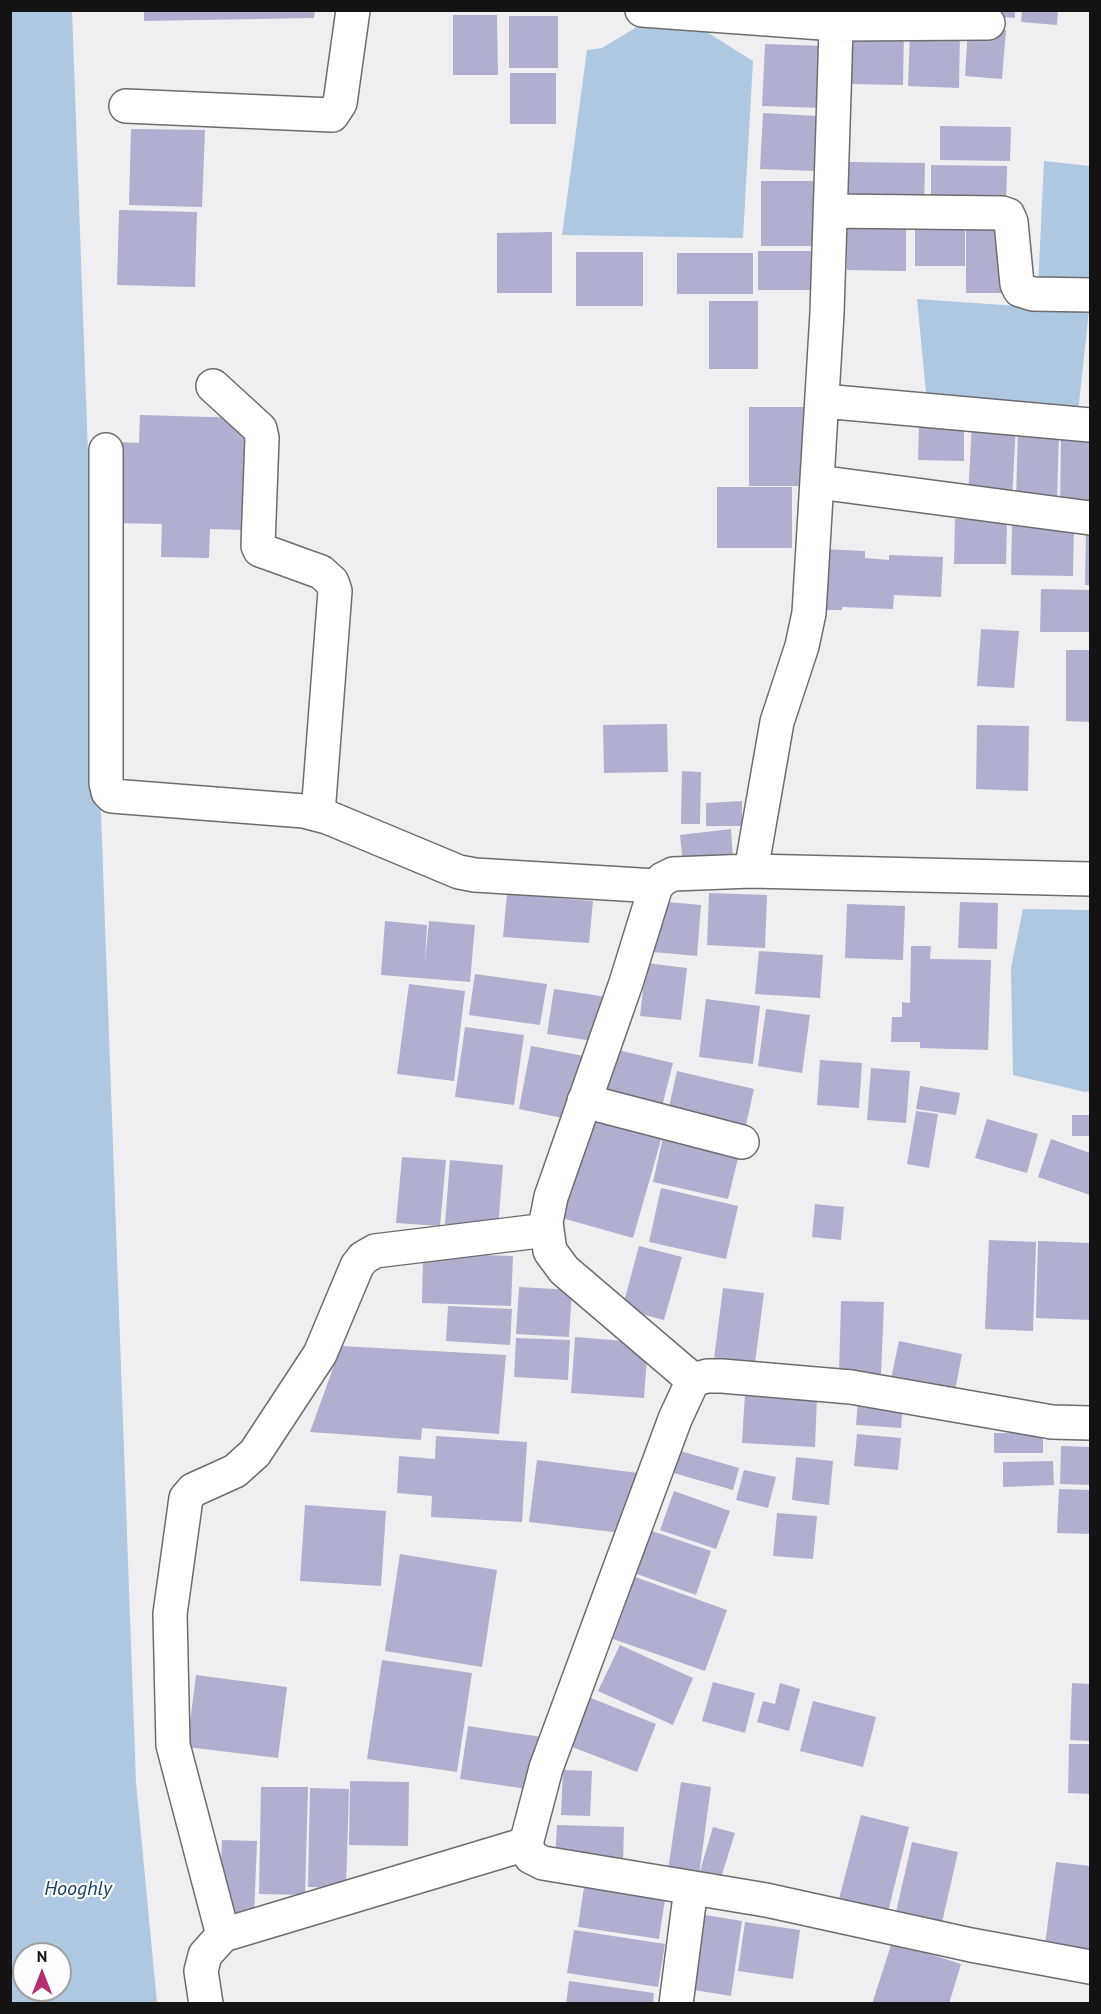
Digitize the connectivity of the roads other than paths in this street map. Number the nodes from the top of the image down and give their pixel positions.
1 (353, 10) edge
2 (642, 10) edge
3 (838, 17) edge
4 (988, 23) dead end
5 (126, 106) dead end
6 (831, 211) junction
7 (1090, 295) edge
8 (213, 386) dead end
9 (823, 401) junction
10 (1090, 425) edge
11 (106, 450) dead end
12 (818, 482) junction
13 (1090, 518) edge
14 (318, 814) junction
15 (751, 871) junction
16 (1090, 879) edge
17 (656, 886) junction
18 (584, 1101) junction
19 (742, 1142) dead end
20 (547, 1230) junction
21 (693, 1380) junction
22 (1090, 1423) edge
23 (526, 1844) junction
24 (691, 1888) junction
25 (223, 1935) junction
26 (1090, 1967) edge
27 (206, 2004) edge
28 (676, 2004) edge

1 - 5 street
2 - 3 street
3 - 4 street
3 - 6 street
6 - 7 street
6 - 9 street
8 - 14 street
9 - 10 street
9 - 12 street
11 - 14 street
12 - 13 street
12 - 15 street
14 - 17 street
15 - 16 street
15 - 17 street
17 - 18 street
18 - 19 street
18 - 20 street
20 - 21 street
20 - 25 street
21 - 22 street
21 - 23 street
23 - 24 street
23 - 25 street
24 - 26 street
24 - 28 street
25 - 27 street

